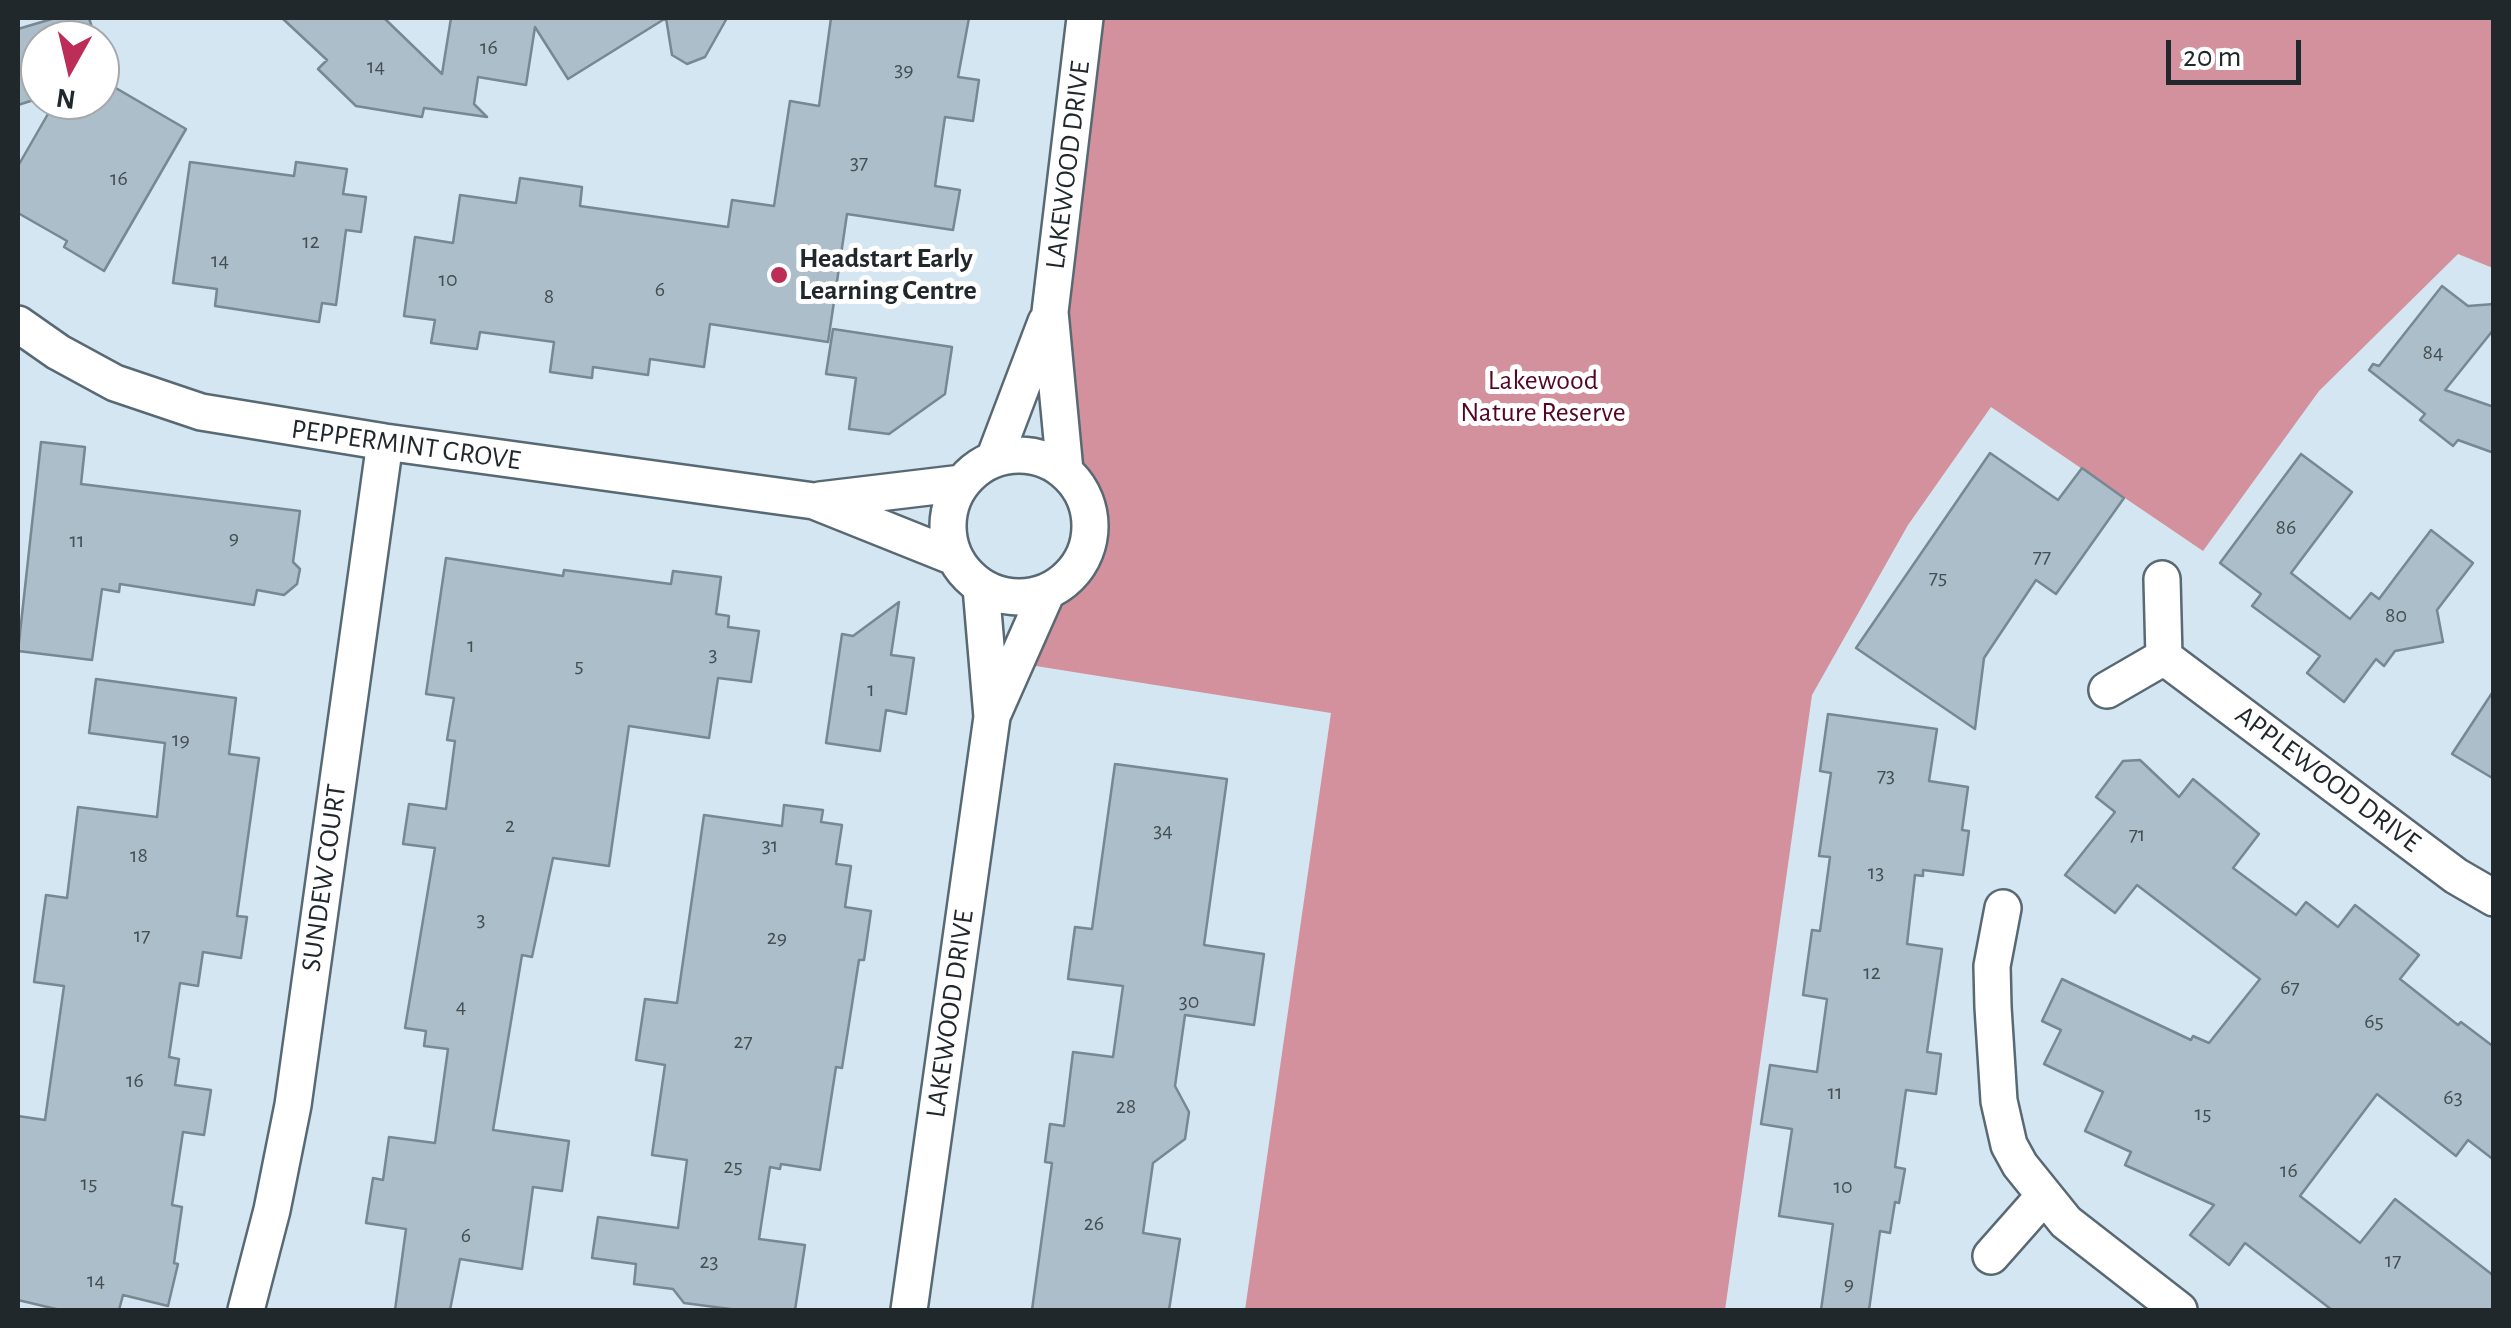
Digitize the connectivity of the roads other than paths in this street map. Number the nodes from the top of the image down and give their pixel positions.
1 (1085, 18) edge
2 (1050, 312) junction
3 (18, 324) edge
4 (385, 442) junction
5 (994, 459) junction
6 (1064, 471) junction
7 (962, 483) junction
8 (814, 501) junction
9 (954, 557) junction
10 (2162, 579) dead end
11 (980, 586) junction
12 (1047, 592) junction
13 (2164, 657) junction
14 (2107, 690) dead end
15 (992, 717) junction
16 (2494, 898) edge
17 (2003, 908) dead end
18 (2044, 1196) junction
19 (1991, 1256) dead end
20 (246, 1310) edge
21 (908, 1310) edge
22 (2179, 1310) edge

1 - 2 street, LAKEWOOD DRIVE
2 - 5 street, LAKEWOOD DRIVE
2 - 6 street, LAKEWOOD DRIVE
3 - 4 street, PEPPERMINT GROVE
4 - 8 street, PEPPERMINT GROVE
4 - 20 street, SUNDEW COURT
5 - 6 street
5 - 7 street
6 - 12 street
7 - 8 street, PEPPERMINT GROVE
7 - 9 street
8 - 9 street, PEPPERMINT GROVE
9 - 11 street
10 - 13 street
11 - 12 street
11 - 15 street, LAKEWOOD DRIVE
12 - 15 street, LAKEWOOD DRIVE
13 - 14 street
13 - 16 street, APPLEWOOD DRIVE
15 - 21 street, LAKEWOOD DRIVE
17 - 18 street
18 - 19 street
18 - 22 street

